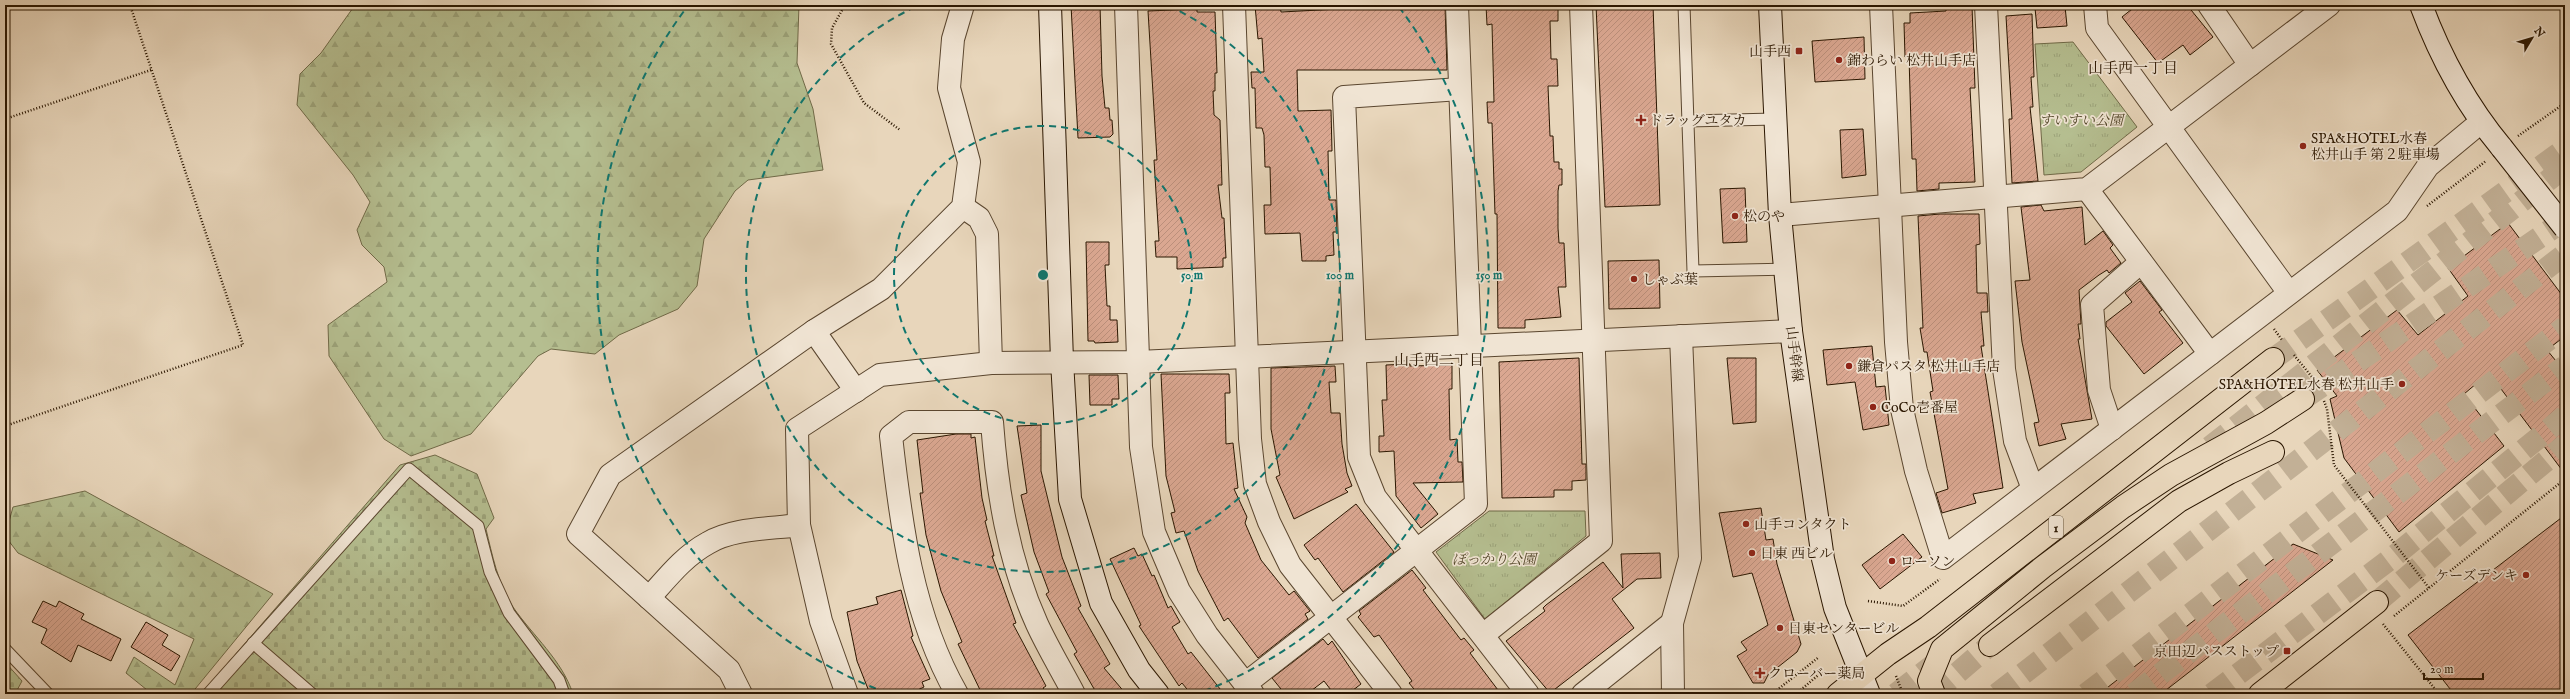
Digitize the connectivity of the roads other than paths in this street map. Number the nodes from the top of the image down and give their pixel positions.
1 (962, 5) edge
2 (1050, 5) edge
3 (1126, 5) edge
4 (1234, 5) edge
5 (1457, 5) edge
6 (1581, 5) edge
7 (1684, 5) edge
8 (1770, 5) edge
9 (1881, 5) edge
10 (1986, 5) edge
11 (2095, 5) edge
12 (2208, 5) edge
13 (2329, 5) edge
14 (2421, 5) edge
15 (2250, 65) junction
16 (1460, 90) junction
17 (1775, 119) junction
18 (1688, 122) junction
19 (2481, 122) junction
20 (2168, 127) junction
21 (2086, 189) junction
22 (1996, 196) junction
23 (1890, 206) junction
24 (963, 207) junction
25 (1780, 215) junction
26 (2565, 228) edge
27 (2141, 262) junction
28 (1786, 269) junction
29 (2289, 293) junction
30 (814, 331) junction
31 (1791, 331) junction
32 (1680, 336) junction
33 (1594, 340) junction
34 (1470, 346) junction
35 (1354, 351) junction
36 (2210, 354) junction
37 (1247, 356) junction
38 (2273, 359) tunnel mouth
39 (1062, 361) junction
40 (1138, 362) junction
41 (991, 363) junction
42 (856, 391) junction
43 (2303, 399) tunnel mouth
44 (2112, 429) junction
45 (2272, 452) dead end
46 (2033, 489) junction
47 (799, 525) junction
48 (1417, 550) junction
49 (649, 598) junction
50 (2377, 602) tunnel mouth
51 (1331, 617) junction
52 (1672, 623) junction
53 (1483, 635) junction
54 (253, 643) junction
55 (1990, 645) tunnel mouth
56 (5, 649) edge
57 (1865, 685) edge
58 (1249, 689) edge
59 (48, 694) edge
60 (208, 694) edge
61 (312, 694) edge
62 (564, 694) edge
63 (741, 694) edge
64 (847, 694) edge
65 (957, 694) edge
66 (1074, 694) edge
67 (1158, 694) edge
68 (1391, 694) edge
69 (1528, 694) edge
70 (1583, 694) edge
71 (1673, 694) edge
72 (1838, 694) edge
73 (1934, 694) edge
74 (2260, 694) edge

1 - 24 street
2 - 39 street
3 - 40 street
4 - 37 street
5 - 16 street
6 - 33 street
7 - 18 lane
8 - 17 street, 山手幹線
9 - 23 street
10 - 22 street
11 - 20 street
12 - 15 street
13 - 15 street
14 - 19 street
15 - 20 street
16 - 34 street
16 - 35 street
17 - 18 lane
17 - 25 street, 山手幹線
18 - 28 lane
19 - 26 street, bridge
19 - 29 street
20 - 21 street
20 - 29 street
21 - 22 street
21 - 27 street
22 - 23 street
22 - 46 street
23 - 25 street
23 - 46 street
24 - 30 street
24 - 41 street
25 - 28 street, 山手幹線
27 - 36 street
27 - 44 street
28 - 31 street, 山手幹線
29 - 36 street
30 - 42 street
30 - 49 street
31 - 32 street
31 - 57 street, 山手幹線
32 - 33 street
32 - 52 street
33 - 34 street
33 - 53 street
34 - 35 street
34 - 48 street
35 - 37 street
35 - 48 street
36 - 44 street
37 - 40 street
37 - 51 street
38 - 57 highway, 1
39 - 40 street
39 - 41 street
39 - 67 street
40 - 58 street
41 - 42 street
42 - 47 street
43 - 73 highway
44 - 46 street
45 - 55 highway
47 - 49 street
47 - 64 street
48 - 51 street
48 - 53 street
49 - 63 street
50 - 74 highway
51 - 58 street
51 - 68 street
52 - 70 street
52 - 71 street
53 - 69 street
54 - 60 lane
54 - 61 lane
54 - 62 lane
56 - 59 lane
57 - 72 highway, 1
65 - 66 street

